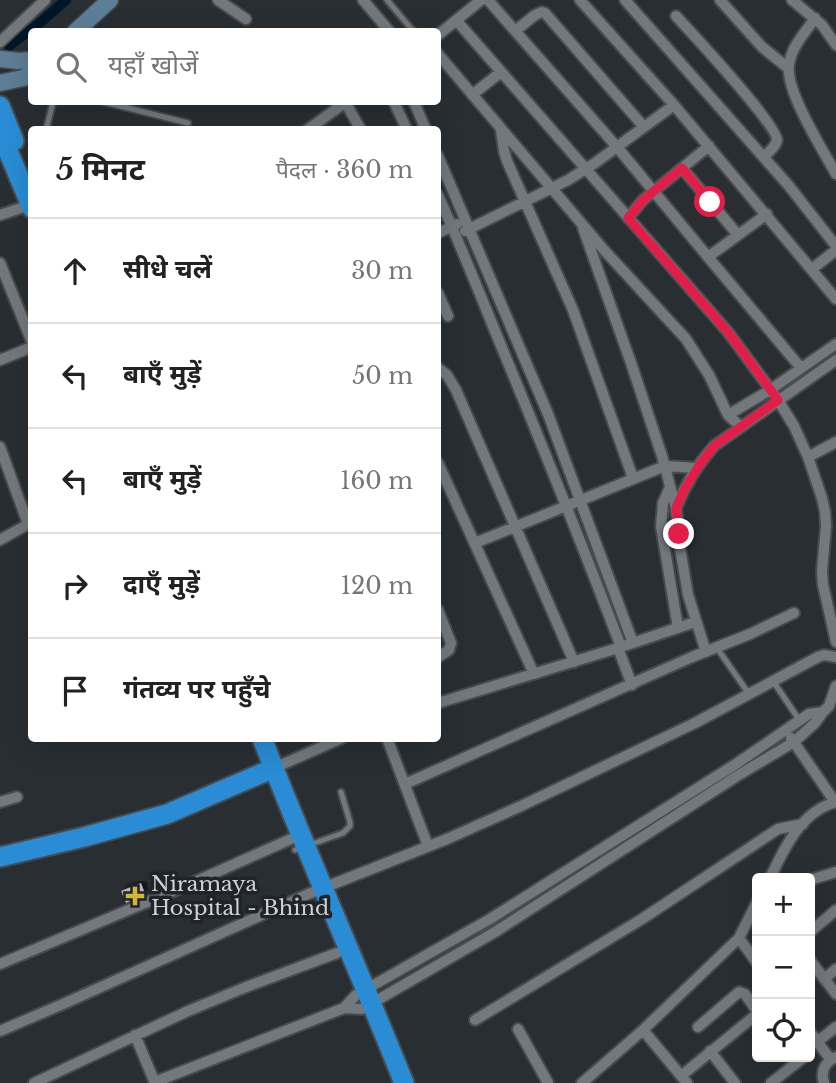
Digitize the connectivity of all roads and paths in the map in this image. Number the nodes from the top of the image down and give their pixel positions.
1 (45, 0) edge
2 (110, 0) edge
3 (363, 0) edge
4 (387, 0) edge
5 (481, 0) edge
6 (488, 0) edge
7 (580, 0) edge
8 (625, 0) edge
9 (720, 0) edge
10 (792, 0) edge
11 (223, 2) edge
12 (676, 16) dead end
13 (815, 18) junction
14 (246, 19) dead end
15 (456, 20) junction
16 (79, 28) edge
17 (387, 28) edge
18 (411, 28) edge
19 (515, 31) junction
20 (441, 32) edge
21 (0, 41) edge
22 (836, 45) edge
23 (441, 58) edge
24 (0, 59) edge
25 (28, 60) edge
26 (788, 68) junction
27 (501, 72) junction
28 (28, 75) edge
29 (0, 83) edge
30 (472, 95) junction
31 (53, 105) edge
32 (116, 105) edge
33 (342, 105) edge
34 (348, 105) edge
35 (395, 105) edge
36 (415, 105) edge
37 (674, 105) junction
38 (0, 106) edge
39 (188, 123) dead end
40 (47, 126) edge
41 (313, 126) edge
42 (359, 126) edge
43 (405, 126) edge
44 (424, 126) edge
45 (644, 127) junction
46 (501, 130) junction
47 (0, 132) edge
48 (709, 146) junction
49 (617, 147) junction
50 (764, 157) junction
51 (441, 163) edge
52 (682, 168) junction
53 (585, 169) junction
54 (28, 172) edge
55 (836, 174) edge
56 (552, 189) junction
57 (654, 191) junction
58 (28, 199) edge
59 (526, 200) junction
60 (441, 202) edge
61 (28, 207) edge
62 (767, 214) junction
63 (0, 215) edge
64 (628, 218) junction
65 (581, 222) junction
66 (467, 224) junction
67 (454, 231) junction
68 (441, 233) edge
69 (738, 235) junction
70 (836, 248) edge
71 (708, 257) junction
72 (0, 262) edge
73 (812, 269) junction
74 (836, 299) edge
75 (441, 300) edge
76 (448, 316) dead end
77 (28, 335) edge
78 (836, 344) edge
79 (28, 347) edge
80 (0, 360) edge
81 (826, 361) edge
82 (801, 368) junction
83 (441, 370) edge
84 (774, 395) junction
85 (734, 421) junction
86 (836, 442) edge
87 (1, 453) edge
88 (808, 457) junction
89 (665, 466) junction
90 (697, 468) junction
91 (441, 470) edge
92 (633, 478) junction
93 (673, 497) junction
94 (580, 501) junction
95 (567, 506) junction
96 (28, 518) edge
97 (28, 524) edge
98 (515, 526) junction
99 (0, 540) edge
100 (475, 544) junction
101 (678, 577) junction
102 (794, 613) dead end
103 (833, 616) edge
104 (441, 618) edge
105 (686, 625) junction
106 (836, 642) edge
107 (633, 643) junction
108 (619, 648) junction
109 (704, 653) junction
110 (441, 654) edge
111 (836, 657) edge
112 (574, 662) junction
113 (534, 674) junction
114 (773, 681) junction
115 (632, 685) junction
116 (836, 686) edge
117 (749, 694) junction
118 (441, 702) edge
119 (829, 708) edge
120 (800, 721) junction
121 (786, 731) junction
122 (252, 742) edge
123 (263, 742) edge
124 (333, 742) edge
125 (389, 742) edge
126 (794, 742) junction
127 (269, 771) junction
128 (405, 784) junction
129 (341, 792) dead end
130 (17, 797) dead end
131 (0, 802) edge
132 (836, 802) edge
133 (803, 824) junction
134 (297, 845) junction
135 (428, 846) junction
136 (0, 857) edge
137 (836, 872) edge
138 (772, 873) edge
139 (815, 878) edge
140 (318, 890) junction
141 (836, 910) edge
142 (752, 912) edge
143 (815, 928) edge
144 (739, 938) junction
145 (337, 953) junction
146 (752, 956) edge
147 (0, 964) edge
148 (815, 967) edge
149 (836, 969) edge
150 (824, 979) junction
151 (836, 994) edge
152 (360, 1001) junction
153 (752, 1005) edge
154 (752, 1017) edge
155 (475, 1020) dead end
156 (698, 1027) dead end
157 (836, 1027) edge
158 (518, 1029) dead end
159 (642, 1030) junction
160 (0, 1031) edge
161 (135, 1035) junction
162 (815, 1039) edge
163 (818, 1043) junction
164 (815, 1046) edge
165 (710, 1051) junction
166 (833, 1058) edge
167 (790, 1062) edge
168 (684, 1079) edge
169 (34, 1083) edge
170 (155, 1083) edge
171 (390, 1083) edge
172 (404, 1083) edge
173 (548, 1083) edge
174 (582, 1083) edge
175 (735, 1083) edge
176 (771, 1083) edge
177 (824, 1083) edge

1 - 21 street
2 - 16 street
3 - 17 street
4 - 18 lane
5 - 15 street
6 - 19 street
7 - 37 street
8 - 50 street
9 - 26 street
10 - 13 street
11 - 14 street
12 - 50 street
13 - 22 street
13 - 26 street
15 - 20 street
15 - 27 street
19 - 45 street
19 - 49 street
23 - 30 street
24 - 25 street
26 - 55 street
27 - 30 street
27 - 53 street
28 - 29 street
30 - 46 street
31 - 40 lane
32 - 39 lane
33 - 41 street
34 - 42 street
35 - 43 street
36 - 44 street
37 - 45 street
37 - 48 street
38 - 54 highway
45 - 49 street
46 - 56 street
46 - 59 street
47 - 58 highway
48 - 52 street
48 - 62 street
49 - 53 street
49 - 57 street
50 - 70 street
51 - 66 street
52 - 57 street
52 - 69 street
53 - 56 street
53 - 64 street
56 - 59 street
56 - 65 street
57 - 64 street
57 - 71 street
59 - 66 street
59 - 92 street
60 - 67 street
61 - 63 street
62 - 69 street
62 - 73 street
64 - 84 street
65 - 85 street
65 - 89 street
66 - 67 street
66 - 94 street
67 - 68 street
67 - 95 street
69 - 71 street
70 - 73 street
71 - 82 street
72 - 77 street
73 - 74 street
75 - 76 street
78 - 81 street
79 - 80 street
81 - 82 street
81 - 84 street
82 - 84 street
83 - 98 street
84 - 85 street
84 - 85 street
84 - 88 street
85 - 90 street
86 - 88 street
87 - 96 street
88 - 103 street
89 - 90 street
89 - 92 street
89 - 93 street
90 - 93 street
91 - 100 street
92 - 94 street
93 - 101 street
93 - 101 street
94 - 95 street
94 - 107 street
95 - 98 street
95 - 108 street
97 - 99 street
98 - 100 street
98 - 112 street
100 - 113 street
101 - 105 street
101 - 105 street
102 - 109 street
103 - 106 street
104 - 110 street
105 - 107 street
105 - 109 street
107 - 108 street
108 - 112 street
108 - 115 street
109 - 115 street
109 - 117 lane
111 - 114 street
112 - 113 street
113 - 118 street
114 - 117 street
114 - 120 lane
115 - 128 street
116 - 119 street
117 - 135 street
119 - 120 street
119 - 126 street
120 - 121 street
121 - 126 street
121 - 152 street
122 - 127 highway
123 - 127 highway
124 - 127 street
125 - 128 street
126 - 132 street
126 - 152 street
127 - 134 highway
127 - 136 highway
128 - 135 street
129 - 134 lane
130 - 131 street
132 - 133 street
133 - 138 street
133 - 155 street
134 - 140 highway
134 - 147 street
135 - 140 street
137 - 139 street
140 - 145 highway
140 - 152 highway
140 - 160 street
141 - 143 street
142 - 144 street
144 - 146 street
144 - 159 street
145 - 152 highway
145 - 161 street
148 - 150 street
149 - 150 street
150 - 151 street
152 - 170 street
152 - 171 highway
152 - 172 highway
153 - 156 street
154 - 165 street
157 - 163 street
158 - 173 street
159 - 168 street
159 - 174 street
161 - 169 street
161 - 170 street
162 - 163 street
163 - 164 street
163 - 166 street
165 - 168 street
165 - 175 street
166 - 177 street
167 - 176 street

